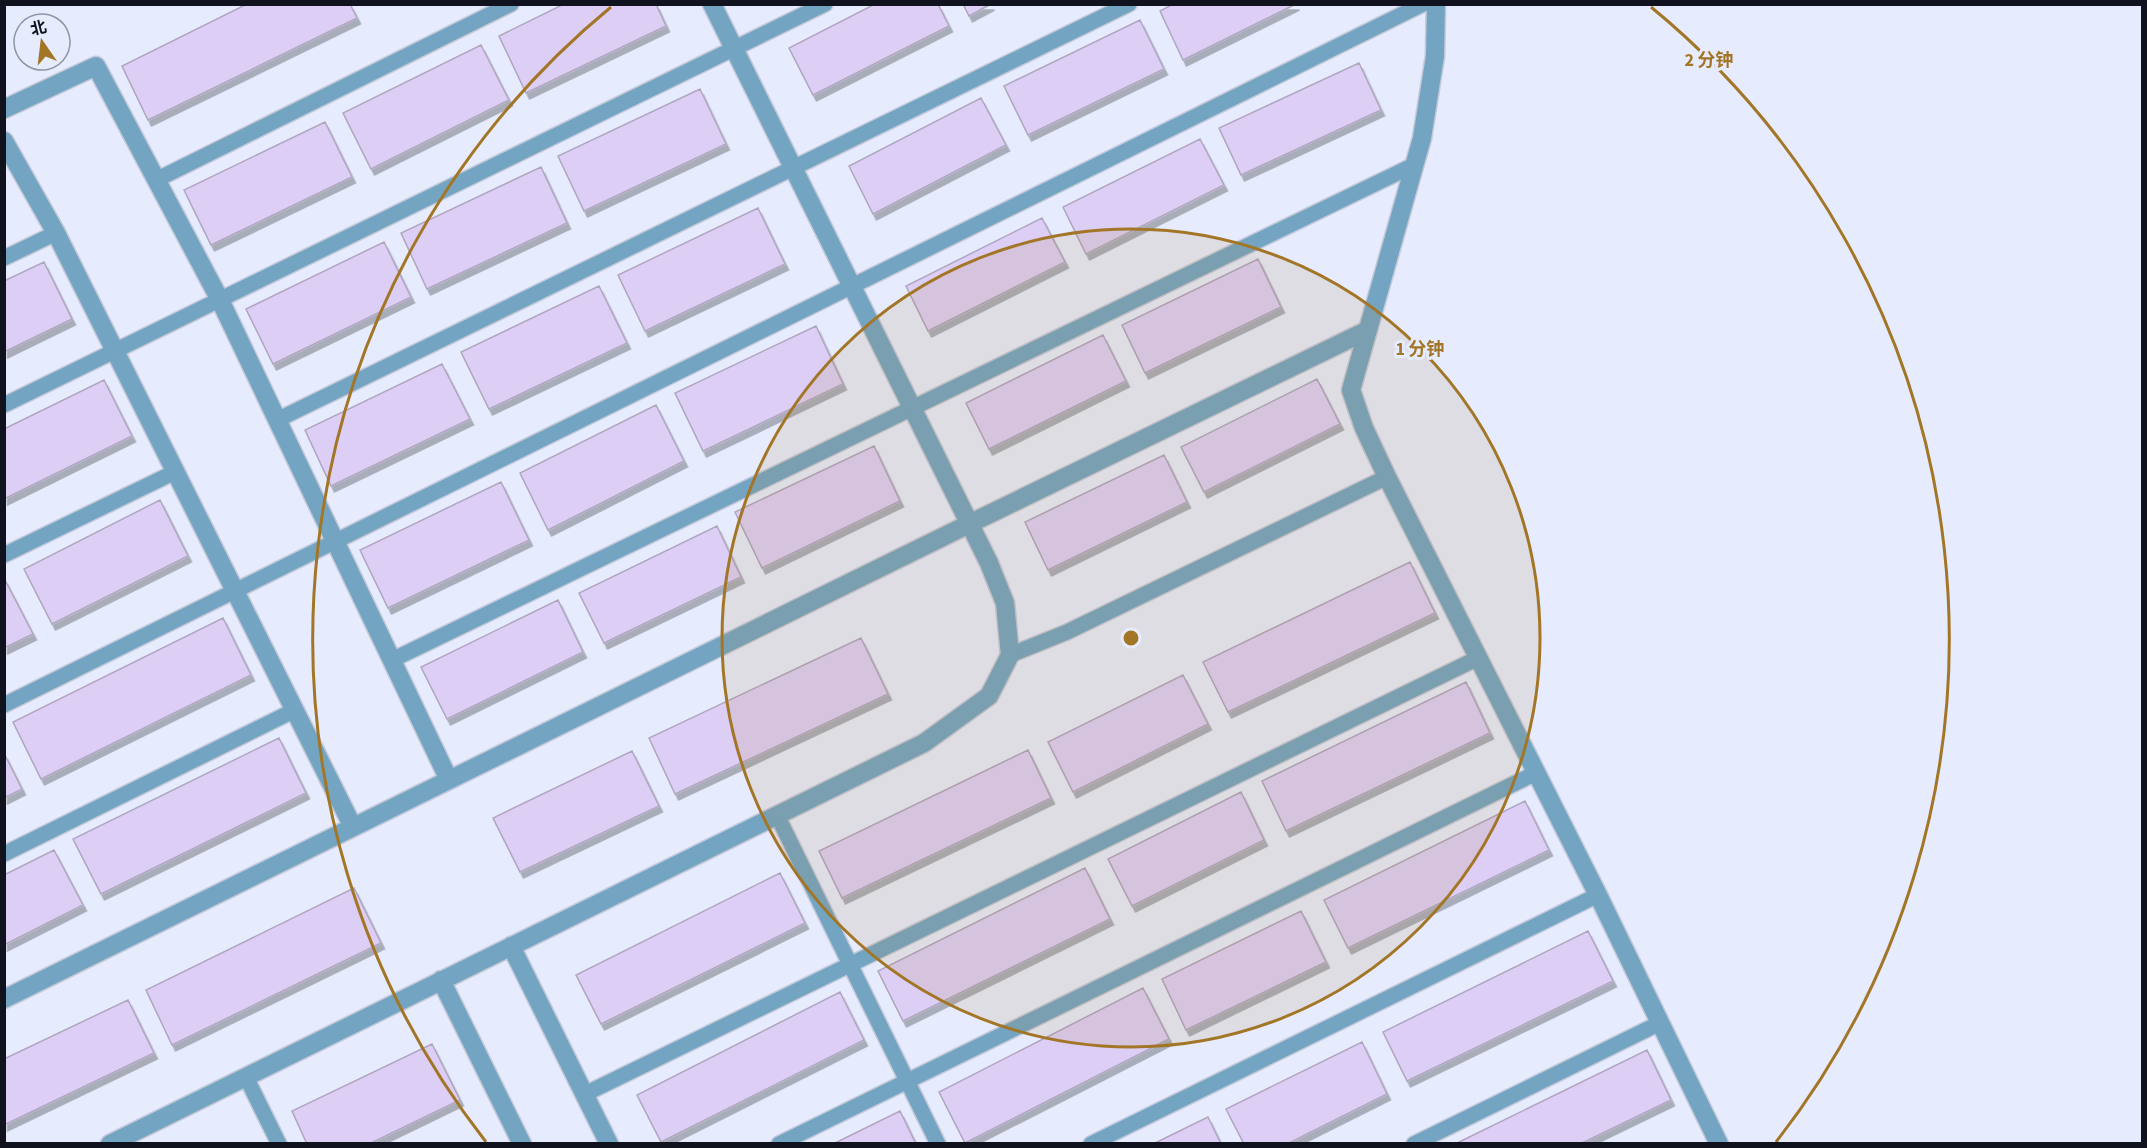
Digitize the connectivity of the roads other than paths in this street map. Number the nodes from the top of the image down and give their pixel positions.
1 (511, 4) edge
2 (712, 4) edge
3 (825, 4) edge
4 (1129, 4) edge
5 (1423, 4) edge
6 (1436, 4) edge
7 (734, 49) junction
8 (4, 109) edge
9 (4, 141) edge
10 (1414, 165) junction
11 (794, 168) junction
12 (156, 180) junction
13 (56, 233) junction
14 (4, 258) edge
15 (852, 285) junction
16 (220, 300) junction
17 (1368, 330) junction
18 (115, 351) junction
19 (4, 405) edge
20 (913, 408) junction
21 (277, 420) junction
22 (175, 472) junction
23 (1387, 477) junction
24 (971, 523) junction
25 (335, 541) junction
26 (4, 555) edge
27 (235, 591) junction
28 (1010, 655) junction
29 (1478, 658) junction
30 (392, 660) junction
31 (4, 705) edge
32 (295, 710) junction
33 (1536, 773) junction
34 (449, 780) junction
35 (777, 815) junction
36 (353, 827) junction
37 (4, 854) edge
38 (1598, 895) junction
39 (511, 946) junction
40 (850, 965) junction
41 (441, 980) junction
42 (4, 999) edge
43 (1660, 1023) junction
44 (246, 1077) junction
45 (907, 1081) junction
46 (585, 1094) junction
47 (110, 1143) edge
48 (279, 1143) edge
49 (522, 1143) edge
50 (609, 1143) edge
51 (779, 1143) edge
52 (938, 1143) edge
53 (1091, 1143) edge
54 (1414, 1143) edge
55 (1719, 1143) edge

1 - 12 lane
2 - 7 street
3 - 7 lane
4 - 11 lane
5 - 15 lane
6 - 10 street
7 - 11 street
7 - 16 lane
8 - 12 street
9 - 13 street
10 - 17 street
10 - 20 lane
11 - 15 street
11 - 21 lane
12 - 16 street
13 - 14 lane
13 - 18 street
15 - 20 street
15 - 25 lane
16 - 18 lane
16 - 21 street
17 - 23 street
17 - 24 street
18 - 19 lane
18 - 22 street
20 - 24 street
20 - 30 lane
21 - 25 street
22 - 26 lane
22 - 27 street
23 - 28 lane
23 - 29 street
24 - 28 street
24 - 34 street
25 - 27 lane
25 - 30 street
27 - 31 lane
27 - 32 street
28 - 35 street
29 - 33 street
29 - 40 lane
30 - 34 street
32 - 36 street
32 - 37 lane
33 - 38 street
33 - 45 lane
34 - 36 street
35 - 39 street
35 - 40 lane
36 - 42 street
38 - 43 street
38 - 53 lane
39 - 41 street
39 - 46 street
40 - 45 lane
40 - 46 lane
41 - 44 street
41 - 49 street
43 - 54 lane
43 - 55 street
44 - 47 street
44 - 48 lane
45 - 51 lane
45 - 52 lane
46 - 50 street

